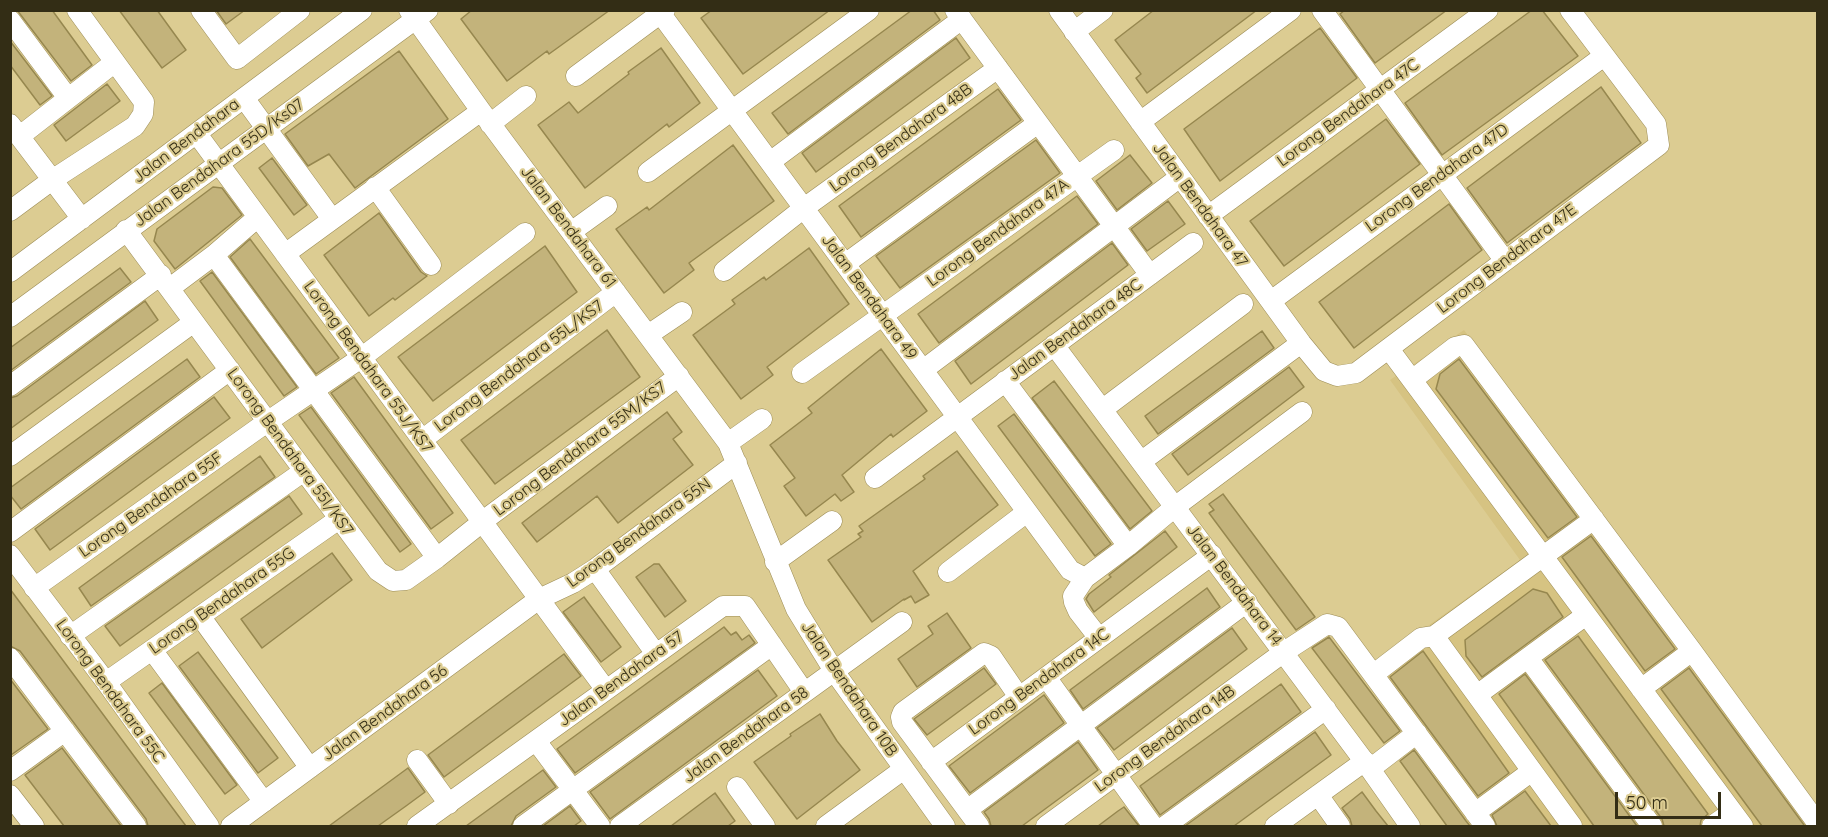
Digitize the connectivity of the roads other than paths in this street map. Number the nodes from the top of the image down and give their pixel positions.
1 (77, 10) edge
2 (201, 10) edge
3 (300, 10) edge
4 (362, 10) edge
5 (869, 10) edge
6 (1059, 10) edge
7 (1103, 10) edge
8 (1291, 10) edge
9 (1322, 10) edge
10 (1488, 10) edge
11 (1570, 10) edge
12 (662, 12) edge
13 (418, 13) edge
14 (959, 15) edge
15 (10, 20) edge
16 (1074, 32) junction
17 (1604, 56) junction
18 (115, 62) junction
19 (998, 68) junction
20 (576, 76) dead end
21 (1380, 90) junction
22 (526, 96) dead end
23 (68, 98) junction
24 (244, 98) junction
25 (733, 111) junction
26 (486, 117) junction
27 (1140, 122) junction
28 (1038, 123) junction
29 (266, 129) junction
30 (15, 130) edge
31 (197, 134) junction
32 (1114, 150) dead end
33 (770, 162) junction
34 (219, 163) junction
35 (648, 172) dead end
36 (1442, 175) junction
37 (1077, 176) junction
38 (1180, 177) junction
39 (52, 180) junction
40 (375, 187) junction
41 (607, 206) dead end
42 (804, 208) junction
43 (10, 211) edge
44 (1208, 216) junction
45 (258, 217) junction
46 (82, 219) junction
47 (332, 219) junction
48 (1114, 226) junction
49 (126, 231) junction
50 (571, 231) junction
51 (525, 233) dead end
52 (1193, 243) dead end
53 (285, 254) junction
54 (214, 255) junction
55 (1505, 261) junction
56 (845, 264) junction
57 (431, 265) dead end
58 (724, 271) dead end
59 (10, 272) edge
60 (1150, 275) junction
61 (165, 282) junction
62 (616, 292) junction
63 (1271, 301) junction
64 (1243, 304) dead end
65 (682, 312) dead end
66 (882, 315) junction
67 (10, 317) edge
68 (194, 322) junction
69 (648, 335) junction
70 (1301, 343) junction
71 (1054, 345) junction
72 (1389, 349) junction
73 (362, 358) junction
74 (230, 370) junction
75 (923, 370) junction
76 (802, 373) dead end
77 (1356, 373) joint
78 (679, 376) junction
79 (1412, 380) junction
80 (1005, 381) junction
81 (10, 386) edge
82 (314, 390) junction
83 (1103, 409) junction
84 (1302, 412) dead end
85 (957, 416) junction
86 (762, 419) dead end
87 (267, 422) junction
88 (422, 440) junction
89 (728, 443) junction
90 (10, 456) edge
91 (1142, 461) junction
92 (737, 463) junction
93 (304, 471) junction
94 (875, 478) dead end
95 (1176, 506) junction
96 (1027, 512) junction
97 (339, 519) junction
98 (1594, 519) junction
99 (832, 521) dead end
100 (482, 522) junction
101 (10, 532) edge
102 (1128, 546) junction
103 (10, 555) edge
104 (1212, 555) junction
105 (437, 558) junction
106 (1543, 558) junction
107 (775, 562) junction
108 (595, 569) junction
109 (948, 572) dead end
110 (1085, 578) junction
111 (34, 588) junction
112 (539, 599) junction
113 (1247, 602) junction
114 (1586, 615) junction
115 (200, 616) junction
116 (902, 622) dead end
117 (70, 636) junction
118 (1434, 636) junction
119 (1100, 638) junction
120 (772, 645) junction
121 (152, 650) junction
122 (1692, 651) junction
123 (1284, 652) junction
124 (656, 654) junction
125 (10, 658) edge
126 (1528, 658) junction
127 (834, 671) junction
128 (1374, 674) junction
129 (1046, 677) junction
130 (106, 682) junction
131 (1641, 689) junction
132 (606, 690) junction
133 (804, 692) junction
134 (1477, 695) junction
135 (1019, 697) junction
136 (1326, 709) junction
137 (1080, 725) junction
138 (65, 731) junction
139 (1417, 733) junction
140 (536, 741) junction
141 (417, 760) dead end
142 (931, 762) junction
143 (1367, 765) junction
144 (310, 768) junction
145 (904, 770) junction
146 (10, 771) edge
147 (1532, 771) junction
148 (1116, 775) junction
149 (737, 787) dead end
150 (573, 790) junction
151 (10, 795) edge
152 (1318, 795) junction
153 (264, 802) junction
154 (448, 804) junction
155 (967, 810) junction
156 (1738, 819) edge
157 (1480, 820) edge
158 (1818, 824) edge
159 (34, 826) edge
160 (136, 826) edge
161 (209, 826) edge
162 (231, 826) edge
163 (417, 826) edge
164 (523, 826) edge
165 (600, 826) edge
166 (620, 826) edge
167 (765, 826) edge
168 (826, 826) edge
169 (945, 826) edge
170 (979, 826) edge
171 (1046, 826) edge
172 (1153, 826) edge
173 (1165, 826) edge
174 (1275, 826) edge
175 (1340, 826) edge
176 (1410, 826) edge
177 (1572, 826) edge
178 (1652, 826) edge
179 (1712, 826) edge

1 - 18 street
2 - 3 street
4 - 24 street, Jalan Bendahara
5 - 25 street
6 - 16 street, Jalan Bendahara 47
7 - 16 street
8 - 27 street
9 - 21 street
10 - 21 street, Lorong Bendahara 47C
11 - 17 street
12 - 20 street
12 - 25 street, Jalan Bendahara 49
13 - 26 street, Jalan Bendahara 61
13 - 29 street, Jalan Bendahara 55D/Ks07
14 - 19 street
14 - 33 street
15 - 23 street
16 - 27 street, Jalan Bendahara 47
17 - 36 street, Lorong Bendahara 47D
17 - 55 street, Lorong Bendahara 47E
18 - 23 street
18 - 39 street
19 - 28 street
19 - 42 street, Lorong Bendahara 48B
21 - 36 street
21 - 44 street, Lorong Bendahara 47C
22 - 26 street
23 - 30 street
24 - 29 street
24 - 31 street, Jalan Bendahara
25 - 33 street, Jalan Bendahara 49
25 - 35 street
26 - 40 street
26 - 50 street, Jalan Bendahara 61
27 - 38 street, Jalan Bendahara 47
28 - 37 street
28 - 56 street
29 - 34 street, Jalan Bendahara 55D/Ks07
29 - 47 street
30 - 39 street
31 - 34 street, Lorong Bendahara 55J/KS7
31 - 46 street, Jalan Bendahara
32 - 37 street, Lorong Bendahara 47A
33 - 42 street, Jalan Bendahara 49
34 - 45 street, Lorong Bendahara 55J/KS7
34 - 49 street, Jalan Bendahara 55D/Ks07
36 - 55 street
36 - 63 street, Lorong Bendahara 47D
37 - 48 street
37 - 66 street, Lorong Bendahara 47A
38 - 44 street, Jalan Bendahara 47
38 - 48 street
39 - 43 street
39 - 46 street
40 - 47 street
40 - 57 street
41 - 50 street
42 - 56 street, Jalan Bendahara 49
42 - 58 street, Lorong Bendahara 48B
44 - 63 street, Jalan Bendahara 47
45 - 53 street, Lorong Bendahara 55J/KS7
45 - 54 street
46 - 59 street, Jalan Bendahara
47 - 53 street
48 - 60 street
48 - 75 street
49 - 61 street, Lorong Bendahara 55I/KS7
49 - 67 street, Jalan Bendahara 55D/Ks07
50 - 62 street, Jalan Bendahara 61
51 - 73 street, Lorong Bendahara 55F
52 - 60 street, Jalan Bendahara 48C
53 - 73 street, Lorong Bendahara 55J/KS7
54 - 61 street
54 - 82 street
55 - 72 street, Lorong Bendahara 47E
56 - 66 street, Jalan Bendahara 49
60 - 71 street, Jalan Bendahara 48C
61 - 68 street, Lorong Bendahara 55I/KS7
61 - 81 street
62 - 69 street, Jalan Bendahara 61
62 - 88 street, Lorong Bendahara 55L/KS7
63 - 70 street, Jalan Bendahara 47
64 - 83 street
65 - 69 street
66 - 75 street, Jalan Bendahara 49
66 - 76 street, Lorong Bendahara 47A
68 - 74 street, Lorong Bendahara 55I/KS7
68 - 90 street
69 - 78 street, Jalan Bendahara 61
70 - 77 street, Jalan Bendahara 47
70 - 91 street
71 - 80 street, Jalan Bendahara 48C
71 - 83 street, Jalan Bendahara 14
72 - 77 street, Lorong Bendahara 47E
72 - 79 street
73 - 82 street, Lorong Bendahara 55F
73 - 88 street, Lorong Bendahara 55J/KS7
74 - 87 street, Lorong Bendahara 55I/KS7
74 - 101 street
75 - 85 street, Jalan Bendahara 49
78 - 89 street, Jalan Bendahara 61
78 - 100 street, Lorong Bendahara 55M/KS7
79 - 98 street
79 - 106 street
80 - 85 street, Jalan Bendahara 48C
80 - 102 street
82 - 87 street, Lorong Bendahara 55F
82 - 105 street
83 - 91 street, Jalan Bendahara 14
84 - 95 street
85 - 94 street, Jalan Bendahara 48C
85 - 96 street, Jalan Bendahara 49
86 - 89 street
87 - 93 street, Lorong Bendahara 55I/KS7
87 - 111 street, Lorong Bendahara 55F
88 - 100 street, Lorong Bendahara 55J/KS7
89 - 92 street, Jalan Bendahara 10B
91 - 95 street, Jalan Bendahara 14
92 - 107 street, Jalan Bendahara 10B
92 - 108 street, Lorong Bendahara 55N
93 - 97 street, Lorong Bendahara 55I/KS7
93 - 117 street
95 - 102 street
95 - 104 street, Jalan Bendahara 14
96 - 109 street
96 - 110 street, Jalan Bendahara 49
97 - 105 street, Lorong Bendahara 55I/KS7
97 - 115 street, Lorong Bendahara 55G
98 - 106 street
98 - 122 street
99 - 107 street
100 - 105 street, Lorong Bendahara 55I/KS7
100 - 112 street, Lorong Bendahara 55J/KS7
102 - 110 street
103 - 111 street, Lorong Bendahara 55C
104 - 113 street, Jalan Bendahara 14
104 - 119 street, Lorong Bendahara 14C
106 - 114 street
106 - 118 street
107 - 127 street, Jalan Bendahara 10B
108 - 112 street, Lorong Bendahara 55N
108 - 124 street
110 - 119 street
111 - 117 street, Lorong Bendahara 55C
112 - 132 street, Lorong Bendahara 55J/KS7
112 - 144 street, Jalan Bendahara 56
113 - 123 street, Jalan Bendahara 14
113 - 137 street
114 - 126 street
114 - 131 street
115 - 121 street, Lorong Bendahara 55G
115 - 144 street
116 - 127 street, Jalan Bendahara 58
117 - 130 street, Lorong Bendahara 55C
118 - 128 street
118 - 134 street
119 - 129 street, Lorong Bendahara 14C
120 - 124 street, Jalan Bendahara 57
120 - 133 street, Jalan Bendahara 57
120 - 150 street
121 - 130 street, Lorong Bendahara 55G
121 - 153 street
122 - 131 street
122 - 158 street
123 - 128 street, Lorong Bendahara 14B
123 - 136 street, Jalan Bendahara 14
123 - 148 street, Lorong Bendahara 14B
124 - 132 street, Jalan Bendahara 57
125 - 138 street
126 - 134 street
126 - 178 street
127 - 133 street, Jalan Bendahara 58
127 - 145 street, Jalan Bendahara 10B
128 - 139 street
129 - 135 street, Lorong Bendahara 14C
129 - 137 street
130 - 161 street, Lorong Bendahara 55C
131 - 156 street
132 - 140 street, Jalan Bendahara 57
133 - 166 street, Jalan Bendahara 58
134 - 147 street
135 - 142 street, Lorong Bendahara 14C
135 - 142 street
136 - 143 street, Jalan Bendahara 14
136 - 173 street
137 - 148 street
137 - 155 street
138 - 146 street
138 - 160 street
139 - 143 street
139 - 157 street
140 - 150 street
140 - 154 street, Jalan Bendahara 57
141 - 154 street
142 - 155 street
143 - 152 street
143 - 176 street, Jalan Bendahara 14
144 - 153 street, Jalan Bendahara 56
145 - 168 street
145 - 169 street, Jalan Bendahara 10B
147 - 157 street
147 - 177 street
148 - 171 street, Lorong Bendahara 14B
148 - 172 street
149 - 167 street
150 - 164 street
150 - 165 street
151 - 159 street
152 - 174 street
152 - 175 street
153 - 162 street, Jalan Bendahara 56
154 - 163 street, Jalan Bendahara 57
155 - 170 street
156 - 179 street

